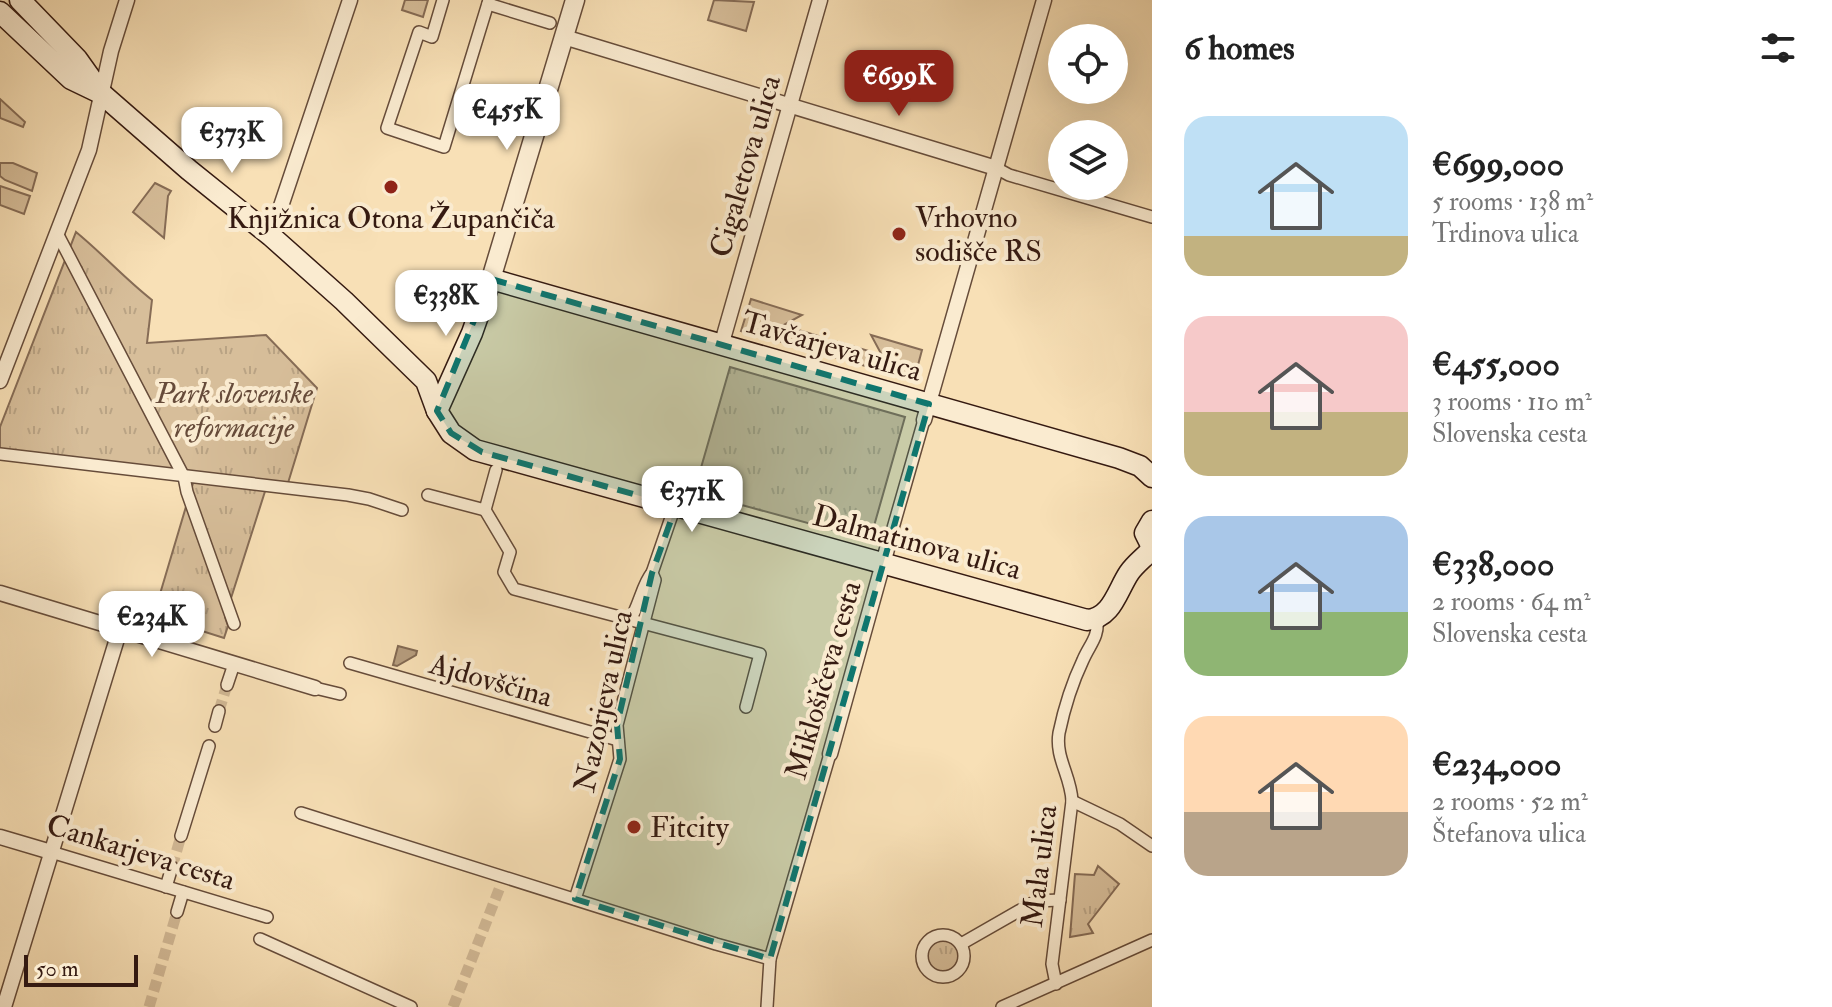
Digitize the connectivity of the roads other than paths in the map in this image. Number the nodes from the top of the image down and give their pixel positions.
1 (20, 0) edge
2 (127, 0) edge
3 (350, 0) edge
4 (443, 0) edge
5 (575, 0) edge
6 (820, 0) edge
7 (1044, 0) edge
8 (489, 2) edge
9 (0, 12) edge
10 (550, 23) dead end
11 (564, 37) junction
12 (102, 94) junction
13 (790, 104) junction
14 (996, 168) junction
15 (1152, 217) edge
16 (58, 235) junction
17 (271, 236) junction
18 (491, 279) junction
19 (721, 346) junction
20 (0, 381) edge
21 (437, 411) junction
22 (926, 412) junction
23 (0, 454) edge
24 (496, 470) dead end
25 (184, 477) junction
26 (1152, 477) edge
27 (428, 495) dead end
28 (402, 510) dead end
29 (485, 510) junction
30 (674, 510) junction
31 (1152, 521) edge
32 (1152, 548) edge
33 (885, 556) junction
34 (652, 573) junction
35 (0, 593) edge
36 (1097, 619) junction
37 (630, 620) junction
38 (643, 623) junction
39 (234, 624) dead end
40 (120, 629) junction
41 (350, 663) dead end
42 (234, 664) junction
43 (227, 685) tunnel mouth
44 (315, 688) joint
45 (340, 694) dead end
46 (746, 707) dead end
47 (219, 711) tunnel mouth
48 (215, 726) dead end
49 (618, 740) junction
50 (209, 746) dead end
51 (830, 754) joint
52 (1072, 801) junction
53 (301, 813) dead end
54 (181, 836) tunnel mouth
55 (0, 837) edge
56 (1152, 846) edge
57 (51, 852) junction
58 (172, 867) tunnel mouth
59 (166, 887) junction
60 (183, 892) junction
61 (575, 899) junction
62 (1060, 900) junction
63 (177, 912) tunnel mouth
64 (267, 917) dead end
65 (260, 939) dead end
66 (1152, 940) edge
67 (961, 944) dead end
68 (770, 959) junction
69 (1056, 984) junction
70 (4, 1007) edge
71 (411, 1007) edge
72 (767, 1007) edge
73 (1002, 1007) edge

1 - 12 main road
2 - 12 street
3 - 17 street
4 - 8 street
5 - 11 street
6 - 13 street, Cigaletova ulica
7 - 14 street, Miklošičeva cesta
8 - 10 street
9 - 12 main road
11 - 13 street
11 - 18 street
12 - 16 street
12 - 17 main road, Dalmatinova ulica
13 - 14 street
13 - 19 street, Cigaletova ulica
14 - 15 street
14 - 22 street, Miklošičeva cesta
16 - 20 street
16 - 25 street
17 - 21 main road, Dalmatinova ulica
18 - 19 main road, Tavčarjeva ulica
18 - 21 main road
19 - 22 main road, Tavčarjeva ulica
21 - 30 main road, Dalmatinova ulica
22 - 26 main road, Tavčarjeva ulica
22 - 33 street, Miklošičeva cesta
23 - 25 street
24 - 29 street
25 - 28 street
25 - 39 street
27 - 29 street
29 - 37 street
30 - 33 main road, Dalmatinova ulica
30 - 34 street, Nazorjeva ulica
31 - 32 main road
32 - 36 main road
33 - 36 main road, Dalmatinova ulica
33 - 51 street, Miklošičeva cesta
34 - 37 street
34 - 38 street, Nazorjeva ulica
35 - 40 street
36 - 52 street, Mala ulica
37 - 38 street
38 - 46 street
38 - 49 street, Nazorjeva ulica
40 - 42 street
40 - 57 street
41 - 49 street, Ajdovščina
42 - 43 street
42 - 44 street
44 - 45 street
47 - 48 street
49 - 61 street, Nazorjeva ulica
50 - 54 street
51 - 68 street, Miklošičeva cesta
52 - 56 street
52 - 62 street, Mala ulica
53 - 61 street
55 - 57 street, Cankarjeva cesta
57 - 59 street, Cankarjeva cesta
57 - 70 street
58 - 59 street
59 - 60 street, Cankarjeva cesta
60 - 63 street
60 - 64 street, Cankarjeva cesta
61 - 68 street
62 - 67 street
62 - 69 street, Mala ulica
65 - 71 street
66 - 69 street
68 - 72 street, Miklošičeva cesta
69 - 73 street

